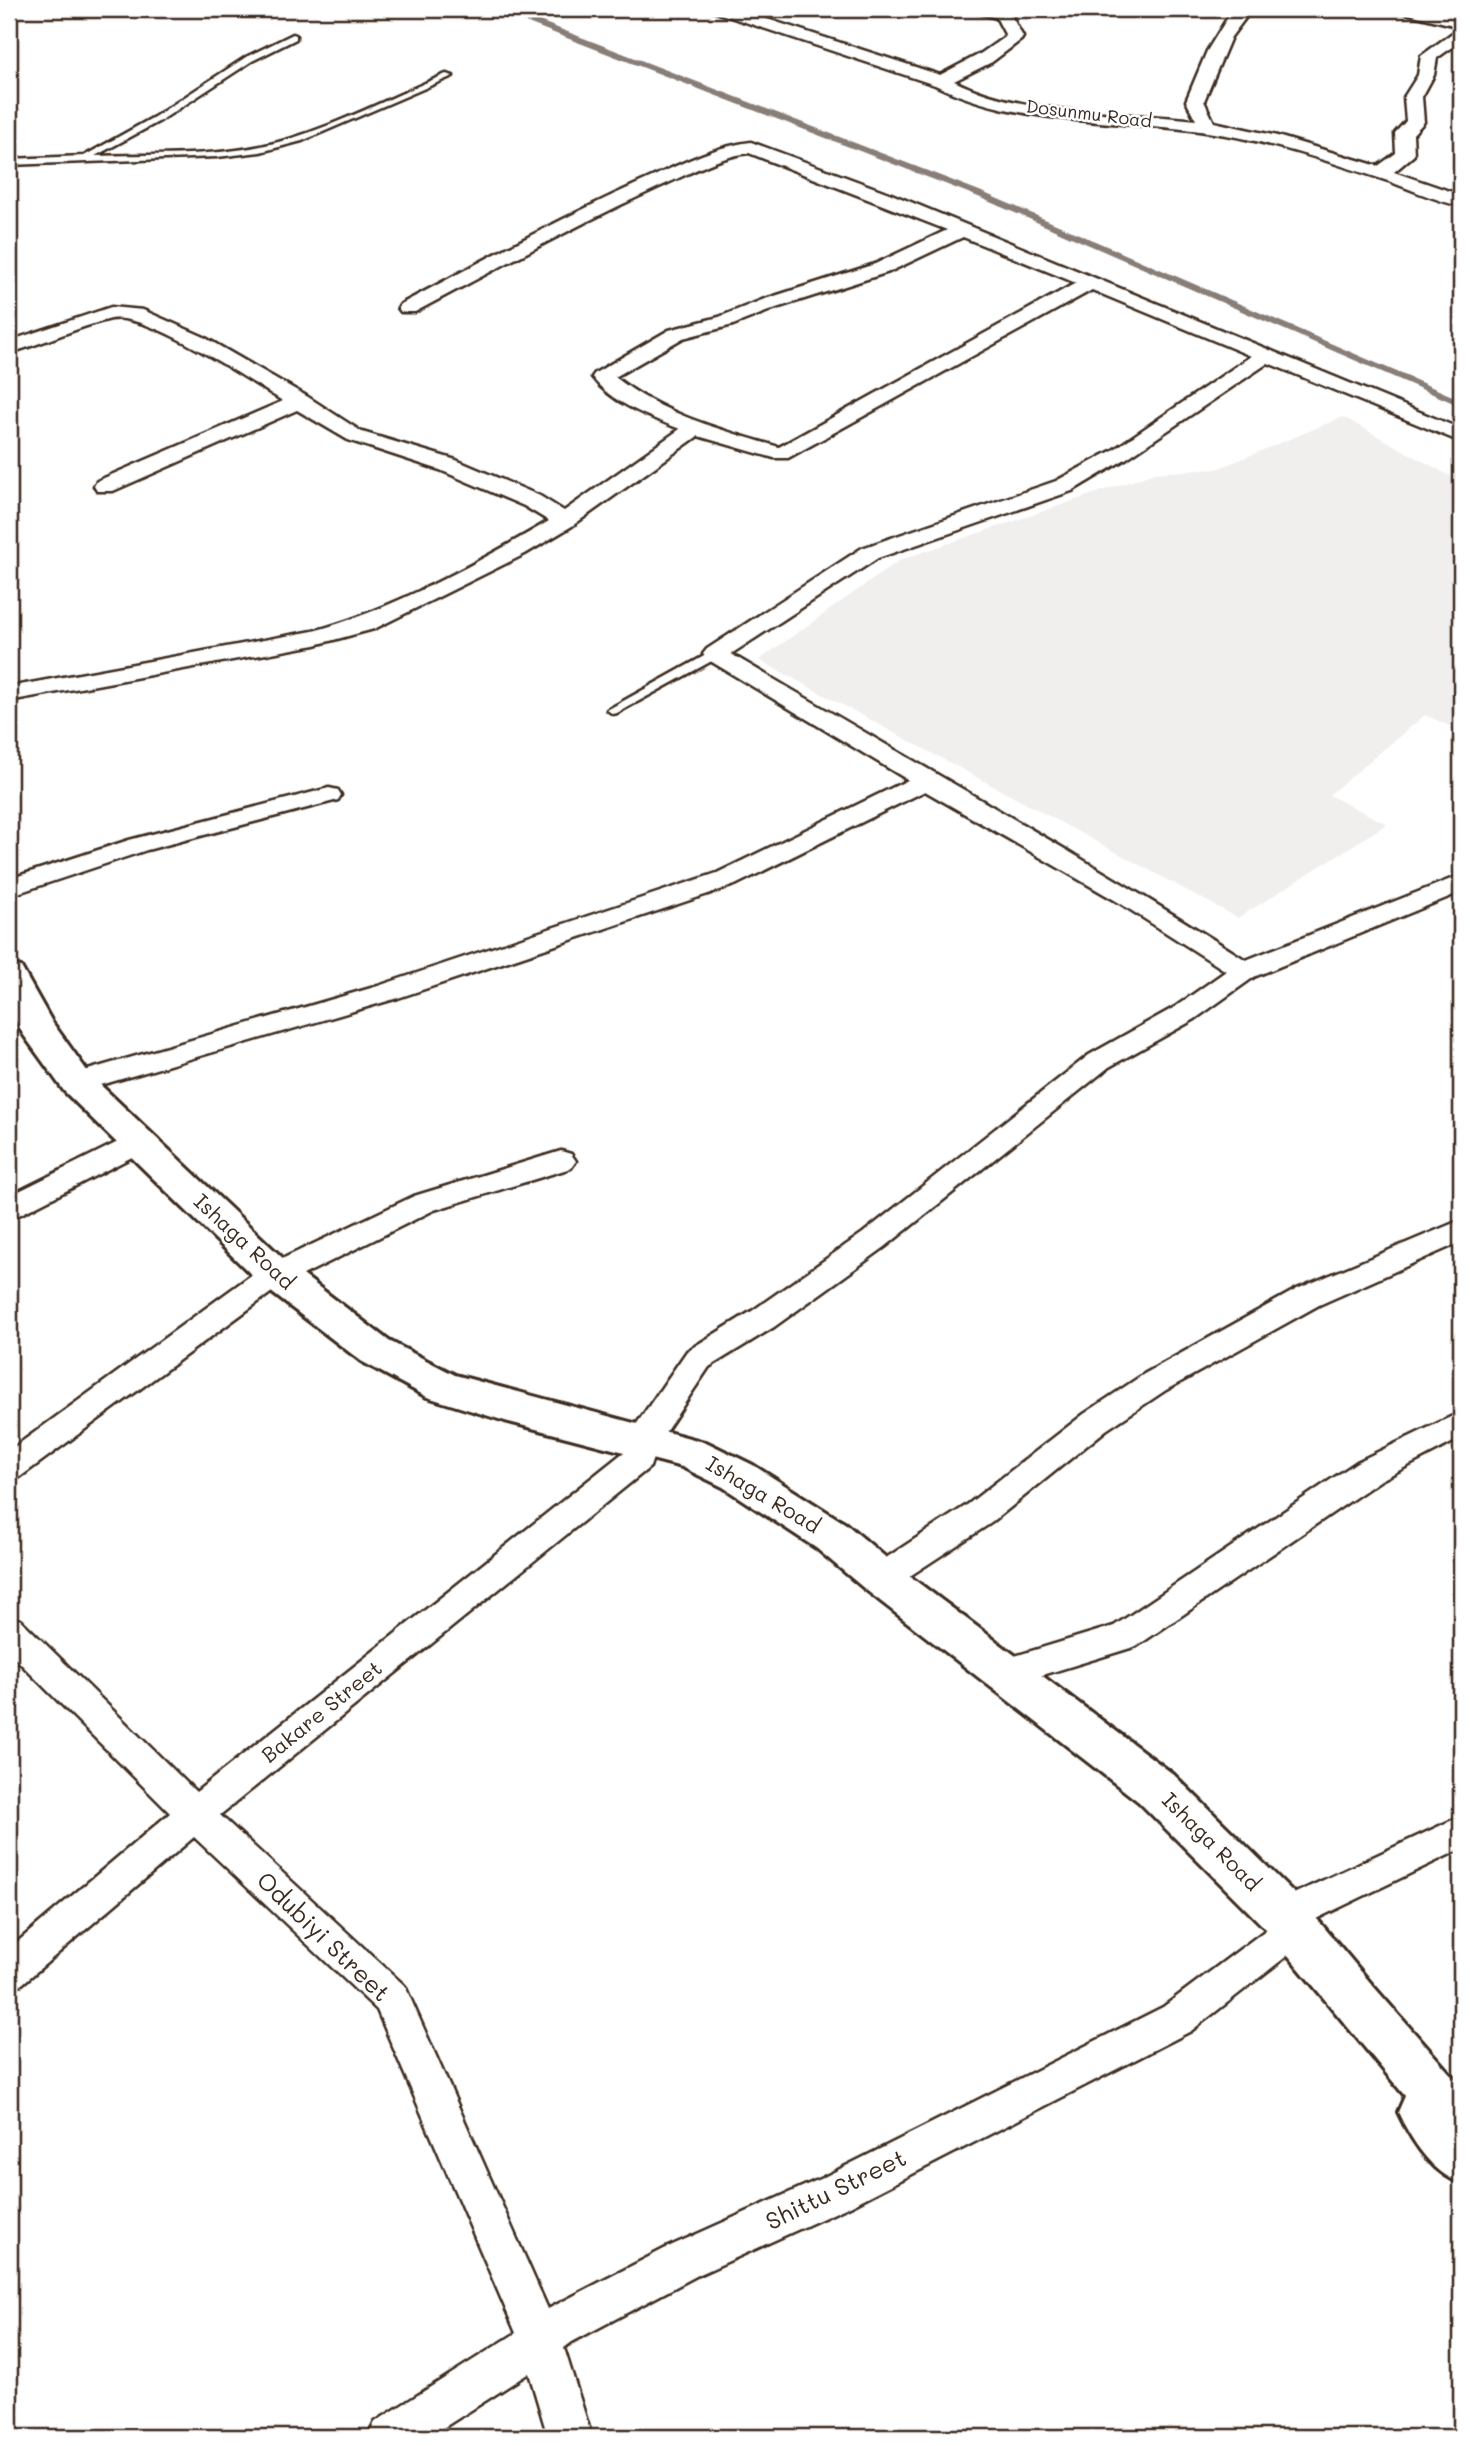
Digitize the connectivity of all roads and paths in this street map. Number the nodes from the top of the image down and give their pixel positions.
1 (721, 9) edge
2 (968, 9) edge
3 (1244, 9) edge
4 (1407, 9) edge
5 (1007, 13) edge
6 (1461, 22) edge
7 (1461, 34) edge
8 (293, 37) dead end
9 (449, 76) dead end
10 (941, 81) junction
11 (1208, 127) junction
12 (83, 159) junction
13 (9, 162) edge
14 (1381, 173) junction
15 (1461, 201) edge
16 (963, 230) junction
17 (1092, 282) junction
18 (408, 308) dead end
19 (9, 347) edge
20 (1266, 355) junction
21 (301, 401) junction
22 (695, 428) junction
23 (1461, 436) edge
24 (104, 486) dead end
25 (564, 521) junction
26 (715, 654) junction
27 (9, 694) edge
28 (613, 710) dead end
29 (926, 782) junction
30 (329, 795) dead end
31 (1461, 883) edge
32 (9, 888) edge
33 (1244, 971) junction
34 (9, 975) edge
35 (9, 1009) edge
36 (77, 1083) junction
37 (124, 1149) junction
38 (561, 1161) dead end
39 (9, 1208) edge
40 (1461, 1230) edge
41 (268, 1280) junction
42 (1461, 1424) edge
43 (641, 1450) junction
44 (9, 1468) edge
45 (881, 1578) junction
46 (9, 1630) edge
47 (1007, 1672) junction
48 (195, 1814) junction
49 (1461, 1832) edge
50 (1282, 1928) junction
51 (9, 1972) edge
52 (1461, 2126) edge
53 (1461, 2159) edge
54 (541, 2340) junction
55 (390, 2437) edge
56 (570, 2437) edge

1 - 10 street, Dosunmu Road
2 - 5 lane
3 - 11 street
4 - 6 street
5 - 10 street
7 - 14 street
8 - 12 lane
9 - 12 lane
10 - 11 street, Dosunmu Road
11 - 14 street, Dosunmu Road
12 - 13 lane
14 - 15 street, Dosunmu Road
16 - 17 street
16 - 18 street
16 - 22 street
17 - 20 street
17 - 22 street
19 - 21 street
20 - 23 street
20 - 26 street
21 - 24 street
21 - 25 street
22 - 25 street
25 - 27 street
26 - 28 lane
26 - 29 street
29 - 33 street
29 - 36 street
30 - 32 street
31 - 33 street, Bakare Street
33 - 43 street, Bakare Street
34 - 36 main road, Ishaga Road
35 - 37 main road, Ishaga Road
36 - 41 main road, Ishaga Road
37 - 39 street
37 - 41 main road, Ishaga Road
38 - 41 street
40 - 45 street
41 - 43 main road, Ishaga Road
41 - 44 street
42 - 47 street
43 - 45 main road, Ishaga Road
43 - 48 street, Bakare Street
43 - 50 main road, Ishaga Road
45 - 47 main road, Ishaga Road
46 - 48 street, Odubiyi Street
47 - 50 main road, Ishaga Road
48 - 51 street, Bakare Street
48 - 54 street, Odubiyi Street
49 - 50 street, Shittu Street
50 - 52 main road, Ishaga Road
50 - 53 main road, Ishaga Road
50 - 54 street, Shittu Street
54 - 55 street, Shittu Street
54 - 56 street, Odubiyi Street

